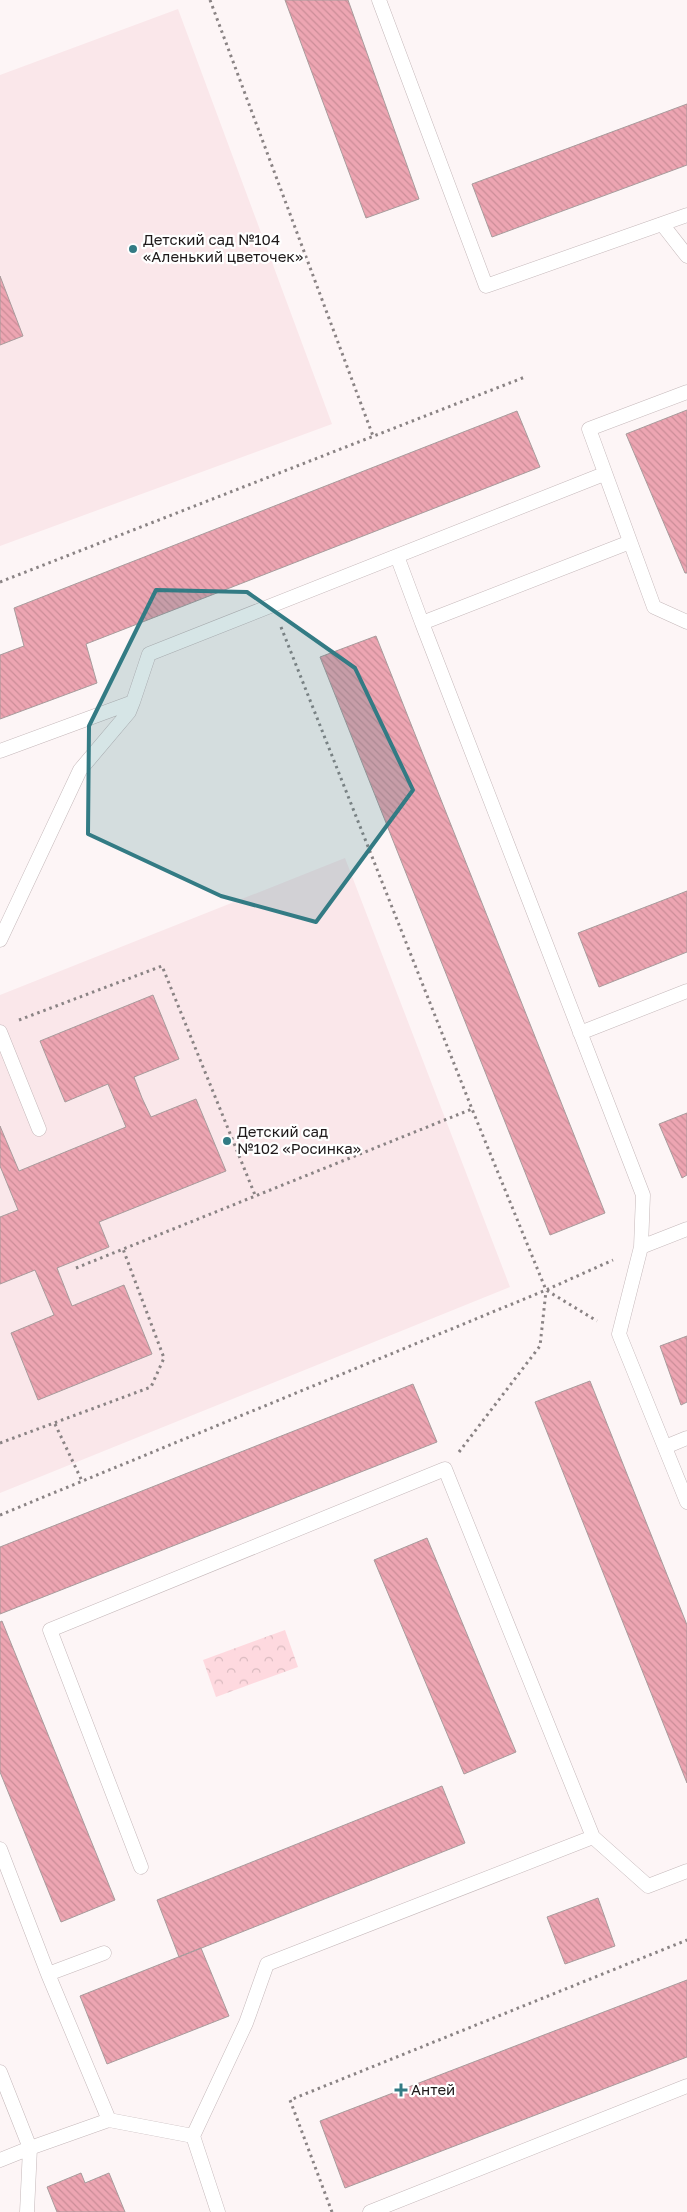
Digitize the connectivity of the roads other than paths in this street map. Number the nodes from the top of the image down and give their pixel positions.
1 (379, 0) edge
2 (687, 214) edge
3 (662, 224) junction
4 (687, 256) edge
5 (687, 392) edge
6 (604, 474) junction
7 (630, 542) junction
8 (397, 556) junction
9 (687, 622) edge
10 (422, 623) junction
11 (133, 702) junction
12 (0, 751) edge
13 (0, 940) edge
14 (687, 991) edge
15 (580, 1033) junction
16 (1, 1034) edge
17 (39, 1129) dead end
18 (687, 1229) edge
19 (641, 1247) junction
20 (687, 1438) edge
21 (665, 1447) junction
22 (687, 1502) edge
23 (593, 1837) junction
24 (0, 1849) edge
25 (142, 1867) dead end
26 (687, 1871) edge
27 (104, 1953) dead end
28 (48, 1974) junction
29 (0, 2072) edge
30 (687, 2086) edge
31 (109, 2120) junction
32 (193, 2136) junction
33 (30, 2148) junction
34 (0, 2160) edge
35 (27, 2212) edge
36 (218, 2212) edge
37 (370, 2212) edge

1 - 3 lane
2 - 3 lane
3 - 4 lane
5 - 6 lane
6 - 7 lane
6 - 8 lane
7 - 9 lane
7 - 10 lane
8 - 10 lane
8 - 11 lane
10 - 15 lane
11 - 12 lane
11 - 13 lane
14 - 15 lane
15 - 19 lane
16 - 17 lane
18 - 19 lane
19 - 21 lane
20 - 21 lane
21 - 22 lane
23 - 25 lane
23 - 26 lane
23 - 32 lane
24 - 28 lane
27 - 28 lane
28 - 31 lane
29 - 33 lane
30 - 37 lane
31 - 32 lane
31 - 33 lane
32 - 36 lane
33 - 34 lane
33 - 35 lane

